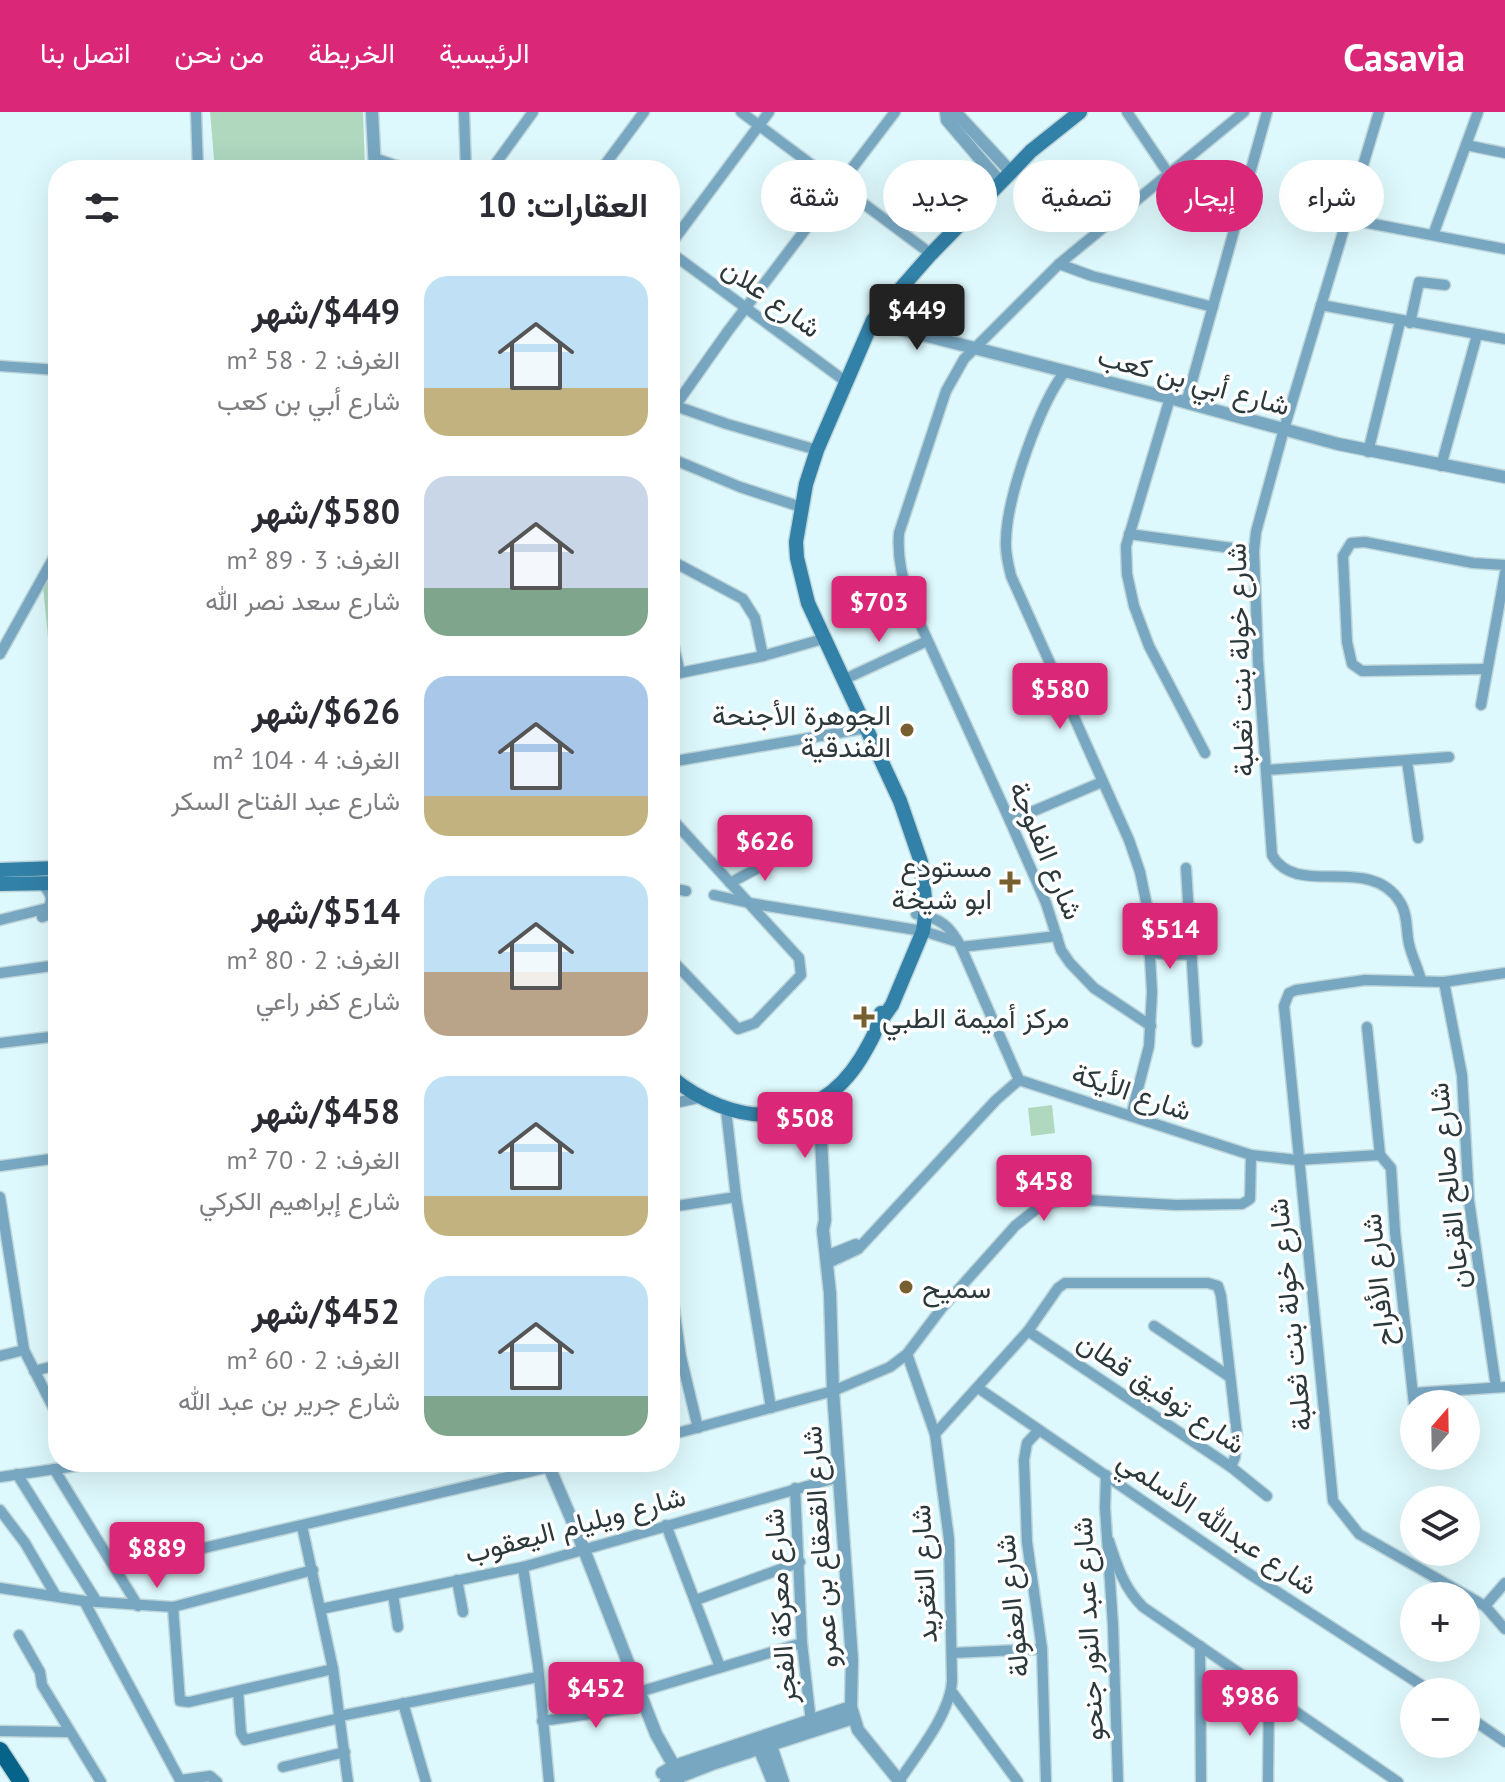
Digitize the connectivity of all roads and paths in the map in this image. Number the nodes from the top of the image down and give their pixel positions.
1 (196, 112) edge
2 (372, 112) edge
3 (464, 112) edge
4 (533, 112) edge
5 (644, 112) edge
6 (741, 112) edge
7 (769, 112) edge
8 (895, 112) edge
9 (946, 112) edge
10 (952, 112) edge
11 (1080, 112) edge
12 (1127, 112) edge
13 (1244, 112) edge
14 (1267, 112) edge
15 (1379, 112) edge
16 (1478, 112) edge
17 (759, 125) junction
18 (1466, 145) junction
19 (1505, 153) edge
20 (198, 160) edge
21 (374, 160) edge
22 (466, 160) edge
23 (498, 160) edge
24 (608, 160) edge
25 (807, 160) edge
26 (858, 160) edge
27 (1159, 160) edge
28 (1184, 160) edge
29 (1365, 160) edge
30 (1005, 177) junction
31 (1156, 183) edge
32 (867, 205) edge
33 (1384, 226) edge
34 (680, 232) edge
35 (804, 232) edge
36 (1343, 232) edge
37 (1433, 235) junction
38 (1505, 249) edge
39 (931, 254) junction
40 (680, 259) edge
41 (1059, 264) junction
42 (1445, 285) dead end
43 (1321, 305) junction
44 (747, 307) junction
45 (1213, 307) junction
46 (873, 320) junction
47 (1405, 323) junction
48 (1477, 335) junction
49 (1505, 339) edge
50 (973, 348) junction
51 (0, 366) edge
52 (48, 369) edge
53 (1065, 371) junction
54 (845, 381) junction
55 (680, 395) edge
56 (1170, 398) junction
57 (1186, 403) junction
58 (680, 408) edge
59 (1284, 429) junction
60 (817, 450) junction
61 (1368, 452) junction
62 (680, 462) edge
63 (1441, 466) junction
64 (1505, 477) edge
65 (801, 507) junction
66 (1129, 534) junction
67 (1254, 551) junction
68 (680, 565) edge
69 (1505, 565) edge
70 (48, 568) edge
71 (1505, 573) edge
72 (823, 639) junction
73 (927, 641) junction
74 (0, 654) edge
75 (763, 656) junction
76 (1486, 669) junction
77 (680, 673) edge
78 (845, 679) junction
79 (1481, 705) dead end
80 (867, 728) junction
81 (1205, 753) dead end
82 (1449, 757) dead end
83 (680, 760) edge
84 (1407, 761) junction
85 (1268, 770) junction
86 (1102, 782) junction
87 (1010, 821) junction
88 (680, 828) edge
89 (1418, 838) dead end
90 (784, 854) dead end
91 (48, 868) edge
92 (1186, 868) dead end
93 (0, 870) edge
94 (39, 883) junction
95 (48, 883) edge
96 (730, 883) junction
97 (0, 884) edge
98 (680, 890) edge
99 (686, 891) dead end
100 (48, 892) edge
101 (714, 895) dead end
102 (749, 903) junction
103 (48, 908) edge
104 (48, 915) edge
105 (0, 920) edge
106 (920, 922) junction
107 (1057, 936) junction
108 (960, 944) junction
109 (1149, 953) junction
110 (1191, 955) junction
111 (48, 966) edge
112 (680, 969) edge
113 (0, 973) edge
114 (1505, 973) edge
115 (1421, 980) junction
116 (1444, 982) junction
117 (1151, 1026) junction
118 (1367, 1027) dead end
119 (48, 1037) edge
120 (1197, 1042) dead end
121 (0, 1043) edge
122 (1019, 1080) junction
123 (680, 1084) edge
124 (698, 1098) junction
125 (819, 1099) junction
126 (680, 1102) edge
127 (726, 1110) junction
128 (1131, 1116) junction
129 (1251, 1155) junction
130 (1380, 1155) junction
131 (48, 1159) edge
132 (1297, 1160) junction
133 (0, 1166) edge
134 (0, 1197) edge
135 (736, 1197) junction
136 (680, 1205) edge
137 (830, 1259) junction
138 (1154, 1326) dead end
139 (1028, 1331) junction
140 (24, 1350) junction
141 (907, 1354) junction
142 (0, 1356) edge
143 (48, 1368) edge
144 (34, 1371) junction
145 (680, 1371) edge
146 (1230, 1377) junction
147 (1500, 1387) edge
148 (978, 1388) junction
149 (1413, 1390) edge
150 (1478, 1390) edge
151 (833, 1391) junction
152 (48, 1398) edge
153 (771, 1408) junction
154 (698, 1428) junction
155 (1039, 1430) junction
156 (680, 1432) edge
157 (935, 1434) junction
158 (1231, 1467) junction
159 (48, 1470) edge
160 (56, 1472) edge
161 (520, 1472) edge
162 (551, 1472) edge
163 (17, 1474) junction
164 (1106, 1475) junction
165 (0, 1477) edge
166 (839, 1477) junction
167 (795, 1488) junction
168 (1267, 1496) dead end
169 (0, 1510) edge
170 (666, 1525) junction
171 (302, 1526) junction
172 (1109, 1541) junction
173 (585, 1551) junction
174 (161, 1558) dead end
175 (800, 1562) junction
176 (523, 1567) junction
177 (313, 1570) junction
178 (457, 1580) junction
179 (1505, 1583) edge
180 (0, 1588) edge
181 (393, 1594) junction
182 (56, 1596) junction
183 (696, 1600) junction
184 (84, 1601) junction
185 (97, 1602) junction
186 (138, 1606) junction
187 (1485, 1606) junction
188 (173, 1607) junction
189 (321, 1609) junction
190 (463, 1612) dead end
191 (398, 1627) dead end
192 (1505, 1629) edge
193 (19, 1635) dead end
194 (802, 1643) junction
195 (1200, 1646) junction
196 (1042, 1649) junction
197 (952, 1653) junction
198 (720, 1667) junction
199 (333, 1669) junction
200 (538, 1677) junction
201 (1410, 1678) edge
202 (238, 1691) junction
203 (639, 1692) junction
204 (952, 1692) junction
205 (1269, 1694) junction
206 (403, 1703) junction
207 (645, 1706) junction
208 (852, 1712) junction
209 (340, 1717) junction
210 (542, 1721) junction
211 (811, 1722) junction
212 (1480, 1725) edge
213 (0, 1731) edge
214 (69, 1732) junction
215 (1505, 1742) edge
216 (763, 1743) junction
217 (0, 1750) edge
218 (345, 1752) junction
219 (283, 1767) dead end
220 (668, 1778) edge
221 (181, 1781) edge
222 (21, 1782) edge
223 (101, 1782) edge
224 (217, 1782) edge
225 (348, 1782) edge
226 (426, 1782) edge
227 (549, 1782) edge
228 (773, 1782) edge
229 (783, 1782) edge
230 (900, 1782) edge
231 (1018, 1782) edge
232 (1046, 1782) edge
233 (1118, 1782) edge
234 (1201, 1782) edge
235 (1268, 1782) edge
236 (1398, 1782) edge

1 - 20 street
2 - 21 street
3 - 22 street
4 - 23 street
5 - 24 street
6 - 17 street
7 - 17 street
8 - 26 street
9 - 30 street
10 - 30 street
11 - 30 main road
12 - 27 street
13 - 28 street, شارع الفلوجة
14 - 45 street
15 - 29 street, شارع خولة بنت ثعلبة
16 - 18 street
17 - 25 street
17 - 34 street
18 - 19 street
18 - 37 street
30 - 39 main road
31 - 41 street, شارع الفلوجة
32 - 39 street
33 - 37 street
35 - 44 street
36 - 43 street, شارع خولة بنت ثعلبة
37 - 38 street
39 - 46 main road
40 - 44 street, شارع علان
41 - 45 street
41 - 50 street, شارع الفلوجة
42 - 47 street
43 - 47 street
43 - 59 street, شارع خولة بنت ثعلبة
44 - 54 street, شارع علان
44 - 55 street
45 - 57 street
46 - 50 street, شارع أبي بن كعب
46 - 54 main road
47 - 48 street
47 - 61 street
48 - 49 street
48 - 63 street
50 - 53 street, شارع أبي بن كعب
50 - 73 street, شارع الفلوجة
51 - 52 street
53 - 56 street, شارع أبي بن كعب
53 - 86 street
54 - 60 main road
56 - 57 street, شارع أبي بن كعب
56 - 66 street
57 - 59 street, شارع أبي بن كعب
58 - 60 street
59 - 61 street, شارع أبي بن كعب
59 - 67 street, شارع خولة بنت ثعلبة
60 - 65 main road
61 - 63 street, شارع أبي بن كعب
62 - 65 street
63 - 64 street, شارع أبي بن كعب
65 - 72 main road
66 - 67 street
66 - 81 street
67 - 85 street, شارع خولة بنت ثعلبة
68 - 75 street
69 - 76 street
70 - 74 street
71 - 76 street
72 - 75 street
72 - 78 main road
73 - 78 street
73 - 87 street, شارع الفلوجة
75 - 77 street
76 - 79 street
78 - 80 main road
80 - 83 street
80 - 106 main road
82 - 84 street
84 - 85 street
84 - 89 street
85 - 115 street, شارع خولة بنت ثعلبة
86 - 87 street
86 - 109 street
87 - 107 street, شارع الفلوجة
88 - 96 street
90 - 96 street
91 - 93 main road
92 - 110 street
94 - 95 main road
94 - 97 main road
94 - 100 street
96 - 102 street
98 - 99 street
101 - 102 street
102 - 106 street
102 - 112 street
103 - 105 street
104 - 105 street
106 - 108 street
106 - 125 main road
107 - 108 street
107 - 117 street, شارع الفلوجة
108 - 122 street
109 - 110 street
109 - 117 street
110 - 120 street
111 - 113 street
114 - 116 street, شارع خولة بنت ثعلبة
115 - 116 street, شارع خولة بنت ثعلبة
115 - 132 street, شارع خولة بنت ثعلبة
116 - 147 street, شارع صالح القرعان
117 - 128 street
118 - 130 street, شارع الأفراح
119 - 121 street
122 - 128 street, شارع الأيكة
122 - 137 street
123 - 124 main road
124 - 126 street
124 - 127 main road
125 - 127 main road
125 - 137 street, شارع القعقاع بن عمرو
127 - 135 street
128 - 129 street, شارع الأيكة
129 - 132 street, شارع الأيكة
129 - 141 street
130 - 132 street, شارع الأيكة
130 - 149 street, شارع الأفراح
131 - 133 street
132 - 187 street, شارع خولة بنت ثعلبة
134 - 140 street
135 - 136 street
135 - 153 street
137 - 151 street, شارع القعقاع بن عمرو
138 - 146 street
139 - 146 street
139 - 148 street
139 - 158 street, شارع توفيق قطان
140 - 142 street
140 - 144 street
141 - 151 street
141 - 157 street, شارع التغريد
143 - 144 street
144 - 152 street
145 - 154 street
146 - 158 street
147 - 150 street
148 - 155 street, شارع عبدالله الأسلمي
148 - 157 street
151 - 153 street
151 - 166 street, شارع القعقاع بن عمرو
153 - 154 street
154 - 156 street
155 - 164 street, شارع عبدالله الأسلمي
155 - 196 street, شارع العفولة
157 - 197 street, شارع التغريد
158 - 168 street, شارع توفيق قطان
159 - 163 street
160 - 186 street
161 - 171 street
162 - 173 street
163 - 165 street
163 - 185 street
164 - 172 street, شارع عبد النور جنحو
164 - 201 street, شارع عبدالله الأسلمي
166 - 167 street, شارع ويليام اليعقوب
166 - 208 street, شارع القعقاع بن عمرو
167 - 170 street, شارع ويليام اليعقوب
167 - 175 street, شارع معركة الفجر
169 - 182 street
170 - 173 street, شارع ويليام اليعقوب
170 - 183 street
171 - 174 street
171 - 177 street
172 - 195 street
172 - 233 street, شارع عبد النور جنحو
173 - 176 street, شارع ويليام اليعقوب
173 - 203 street
175 - 183 street
175 - 194 street, شارع معركة الفجر
176 - 178 street, شارع ويليام اليعقوب
176 - 200 street
177 - 188 street
177 - 189 street
178 - 181 street, شارع ويليام اليعقوب
178 - 190 street
179 - 187 street
180 - 182 street
181 - 189 street, شارع ويليام اليعقوب
181 - 191 street
182 - 184 street
183 - 198 street
184 - 185 street
184 - 221 street
185 - 186 street
186 - 188 street
187 - 192 street, شارع خولة بنت ثعلبة
188 - 202 street
189 - 199 street
193 - 214 street
194 - 198 street
194 - 211 street, شارع معركة الفجر
195 - 205 street
195 - 234 street
196 - 197 street
196 - 232 street, شارع العفولة
197 - 204 street, شارع التغريد
198 - 203 street
199 - 202 street
199 - 209 street
200 - 206 street
200 - 210 street
202 - 209 street
203 - 207 street
204 - 230 street, شارع التغريد
204 - 231 street
205 - 235 street
205 - 236 street
206 - 209 street
206 - 226 street
207 - 210 street
207 - 220 street
208 - 211 street
208 - 216 street
208 - 230 street
209 - 218 street
210 - 227 street
211 - 216 street
212 - 215 street
213 - 214 street
214 - 223 street
216 - 220 street
216 - 228 street
216 - 229 street
217 - 222 main road
218 - 219 street
218 - 225 street
221 - 224 street

